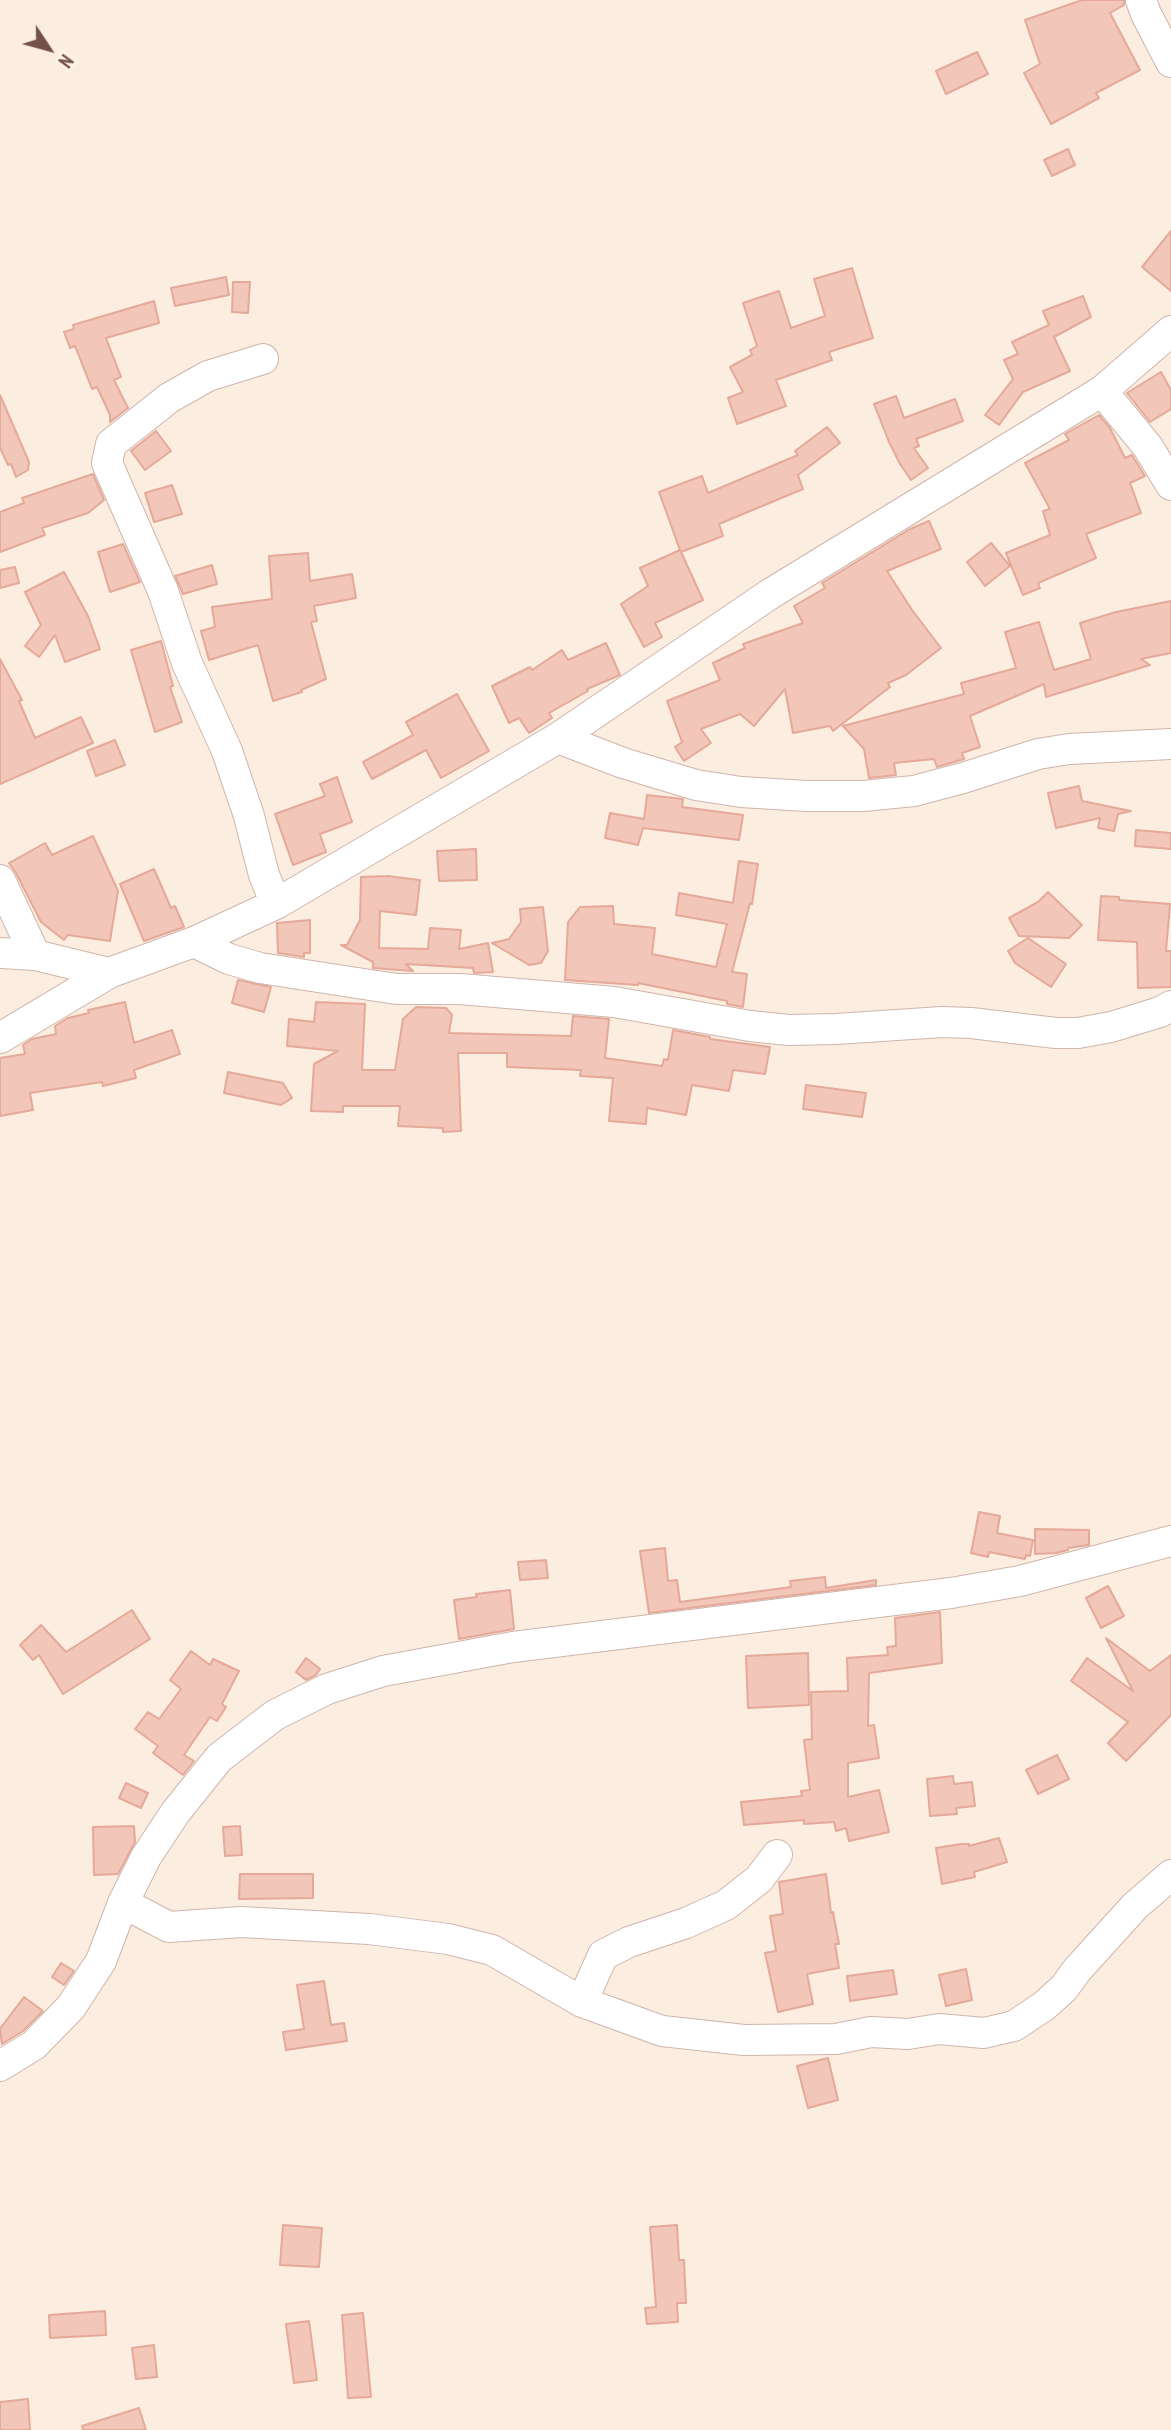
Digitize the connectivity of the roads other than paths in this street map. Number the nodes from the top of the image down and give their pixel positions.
1 (1141, 0) edge
2 (1171, 62) edge
3 (1171, 331) edge
4 (263, 359) dead end
5 (1102, 391) junction
6 (1171, 485) edge
7 (558, 738) junction
8 (1171, 744) edge
9 (0, 880) edge
10 (276, 904) junction
11 (194, 942) junction
12 (0, 953) edge
13 (35, 955) junction
14 (109, 973) junction
15 (1171, 1006) edge
16 (0, 1038) edge
17 (1171, 1541) edge
18 (777, 1855) dead end
19 (1171, 1875) edge
20 (123, 1903) junction
21 (582, 2002) junction
22 (0, 2066) edge

1 - 2 street
3 - 5 street
4 - 10 street
5 - 6 street
5 - 7 street
7 - 8 street
7 - 10 street
9 - 13 street
10 - 11 street
11 - 14 street
11 - 15 street
12 - 13 street
13 - 14 street
14 - 16 street
17 - 20 street
18 - 21 street
19 - 21 street
20 - 21 street
20 - 22 street

